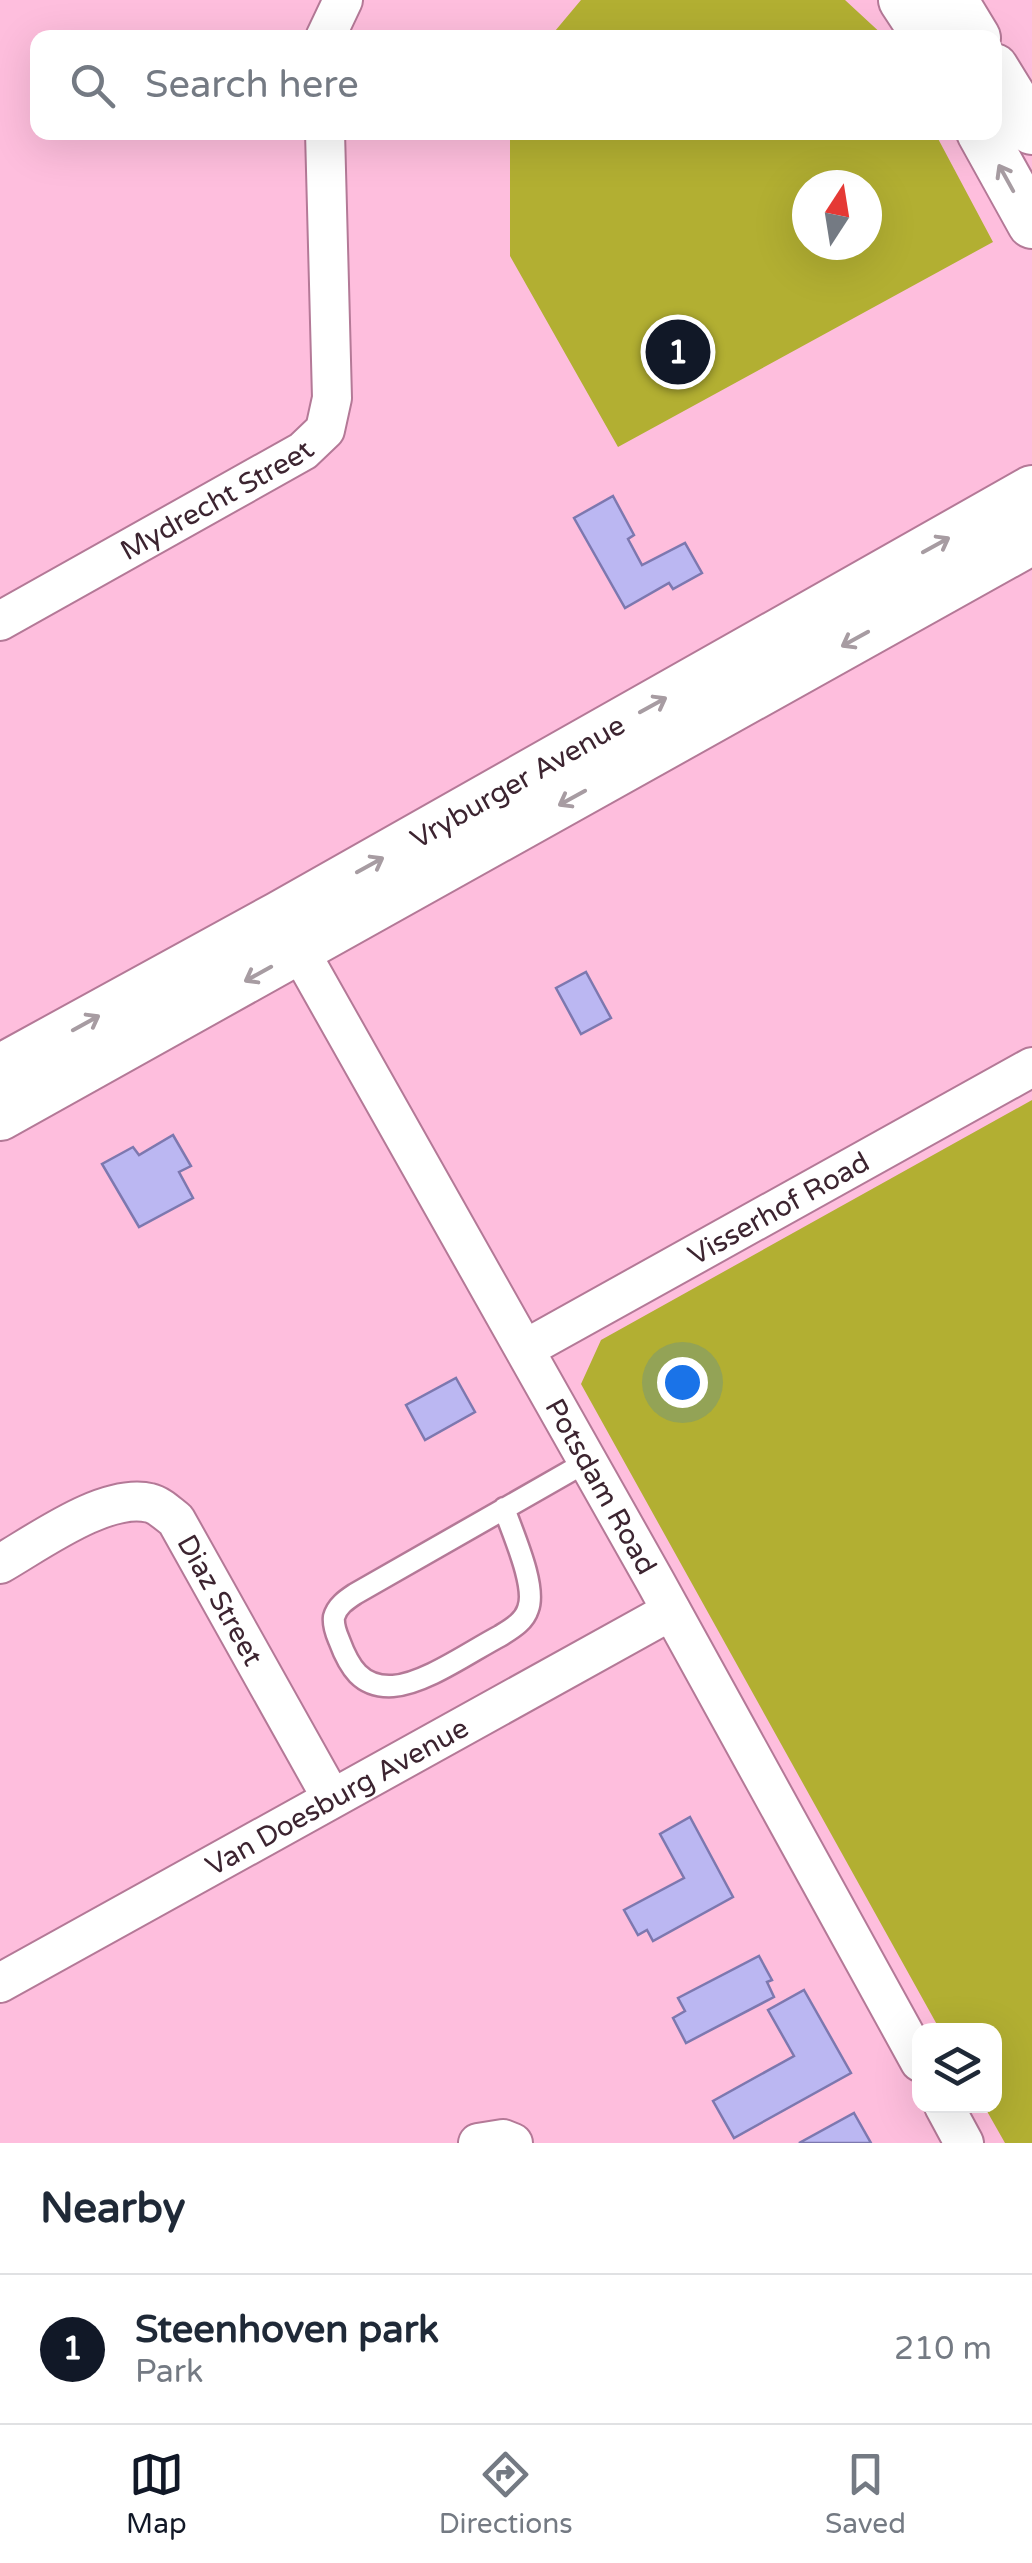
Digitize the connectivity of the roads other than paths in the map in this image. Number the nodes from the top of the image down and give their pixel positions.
1 (903, 0) edge
2 (953, 0) edge
3 (923, 30) edge
4 (971, 30) edge
5 (1002, 81) edge
6 (1032, 130) edge
7 (325, 140) edge
8 (985, 140) edge
9 (1032, 224) edge
10 (1032, 490) edge
11 (1032, 540) edge
12 (0, 621) edge
13 (290, 933) junction
14 (1032, 1067) edge
15 (0, 1069) edge
16 (0, 1116) edge
17 (525, 1349) junction
18 (588, 1461) junction
19 (504, 1508) junction
20 (0, 1564) edge
21 (671, 1611) junction
22 (331, 1797) junction
23 (0, 1982) edge
24 (912, 2048) edge
25 (948, 2113) edge
26 (478, 2143) edge
27 (513, 2143) edge
28 (964, 2143) edge

1 - 3 street
2 - 4 street
5 - 6 street
7 - 12 street, Mydrecht Street
9 -> 8 street
13 -> 10 street, Vryburger Avenue
11 -> 13 street, Vryburger Avenue
15 -> 13 street, Vryburger Avenue
13 -> 16 street, Vryburger Avenue
13 - 17 street, Potsdam Road
14 - 17 street, Visserhof Road
17 - 18 street, Potsdam Road
18 - 19 lane
18 - 21 street, Potsdam Road
19 - 19 lane
20 - 22 street, Diaz Street
21 - 22 street, Van Doesburg Avenue
21 - 24 street, Potsdam Road
22 - 23 street, Van Doesburg Avenue
25 - 28 street
26 - 27 street

